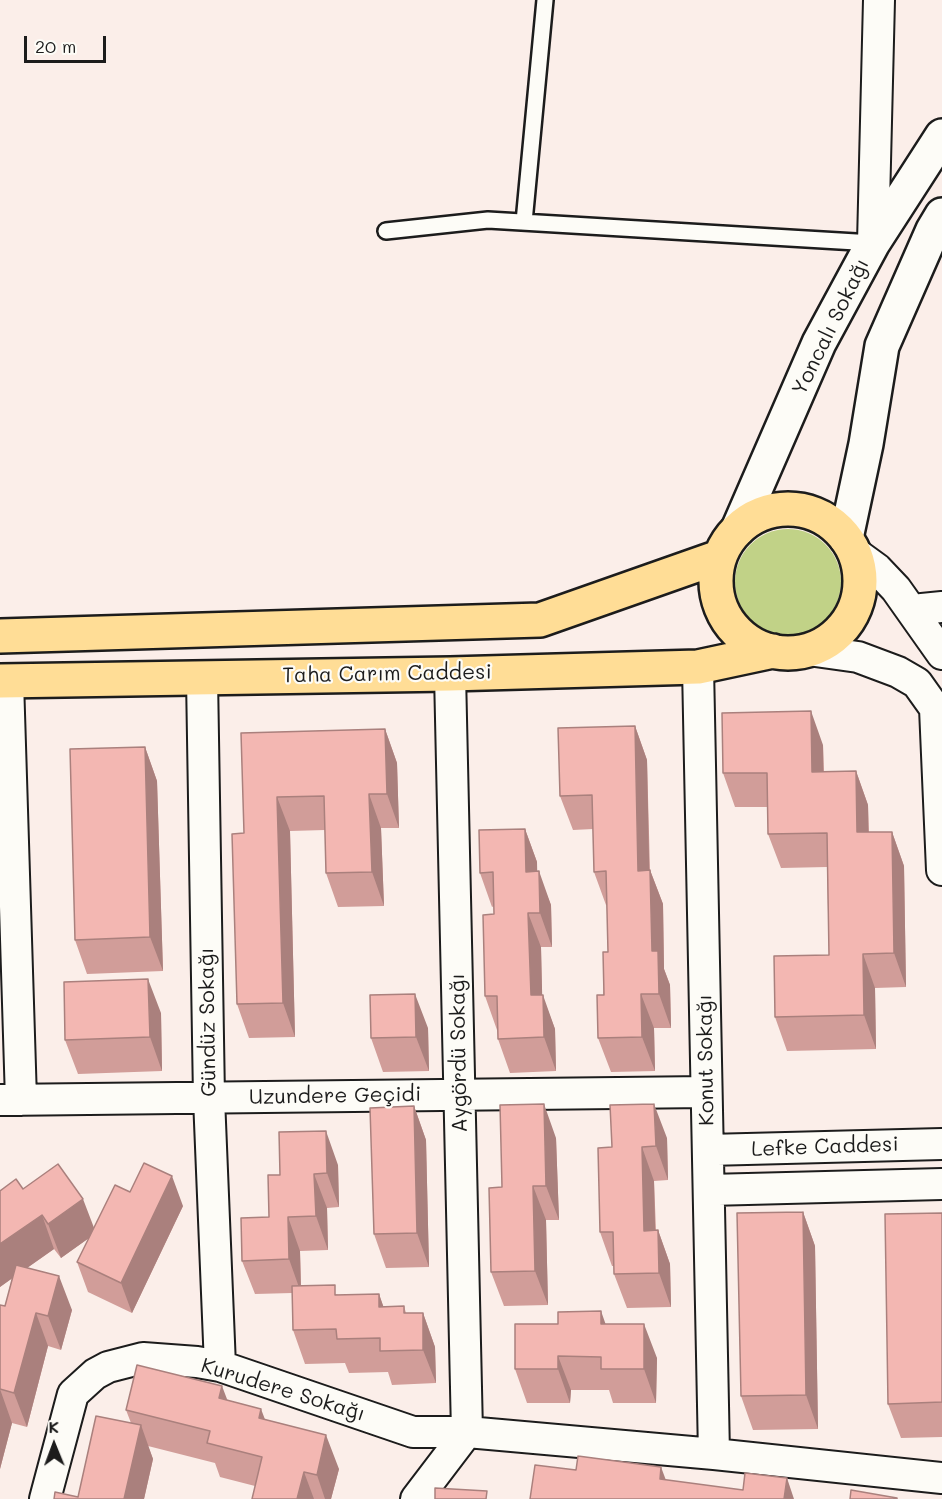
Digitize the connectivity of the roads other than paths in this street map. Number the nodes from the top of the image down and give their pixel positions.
1 (545, 0) edge
2 (879, 0) edge
3 (942, 136) edge
4 (524, 222) junction
5 (939, 225) edge
6 (386, 231) dead end
7 (873, 243) junction
8 (738, 529) junction
9 (850, 545) junction
10 (719, 558) junction
11 (942, 606) edge
12 (912, 610) junction
13 (0, 636) edge
14 (808, 650) junction
15 (773, 651) junction
16 (942, 654) edge
17 (698, 667) junction
18 (450, 674) junction
19 (202, 678) junction
20 (4, 681) edge
21 (938, 713) edge
22 (942, 870) edge
23 (706, 1092) junction
24 (460, 1095) junction
25 (209, 1098) junction
26 (10, 1100) edge
27 (942, 1144) edge
28 (708, 1150) junction
29 (942, 1184) edge
30 (708, 1190) junction
31 (220, 1366) junction
32 (467, 1432) junction
33 (714, 1454) junction
34 (942, 1478) edge
35 (45, 1499) edge
36 (416, 1499) edge

1 - 4 lane
2 - 7 street
3 - 7 street, Yoncalı Sokağı
4 - 6 lane
4 - 7 lane
5 - 9 street
7 - 8 street, Yoncalı Sokağı
8 - 9 main road
8 - 10 main road
9 - 12 street
9 - 14 main road
10 - 13 main road
10 - 15 main road
11 - 12 street
12 - 16 street
14 - 15 main road
14 - 21 street
15 - 17 main road, Taha Carım Caddesi
17 - 18 main road, Taha Carım Caddesi
17 - 23 street, Konut Sokağı
18 - 19 main road, Taha Carım Caddesi
18 - 24 street, Aygördü Sokağı
19 - 20 main road, Taha Carım Caddesi
19 - 25 street, Gündüz Sokağı
20 - 26 street
21 - 22 street
23 - 24 street, Uzundere Geçidi
23 - 28 street, Konut Sokağı
24 - 25 street, Uzundere Geçidi
24 - 32 street, Aygördü Sokağı
25 - 26 street, Uzundere Geçidi
25 - 31 street, Gündüz Sokağı
27 - 28 street, Lefke Caddesi
28 - 30 street, Konut Sokağı
29 - 30 street, Lefke Caddesi
30 - 33 street, Konut Sokağı
31 - 32 street, Kurudere Sokağı
31 - 35 street, Kurudere Sokağı
32 - 33 street, Kurudere Sokağı
32 - 36 street
33 - 34 street, Kurudere Sokağı

